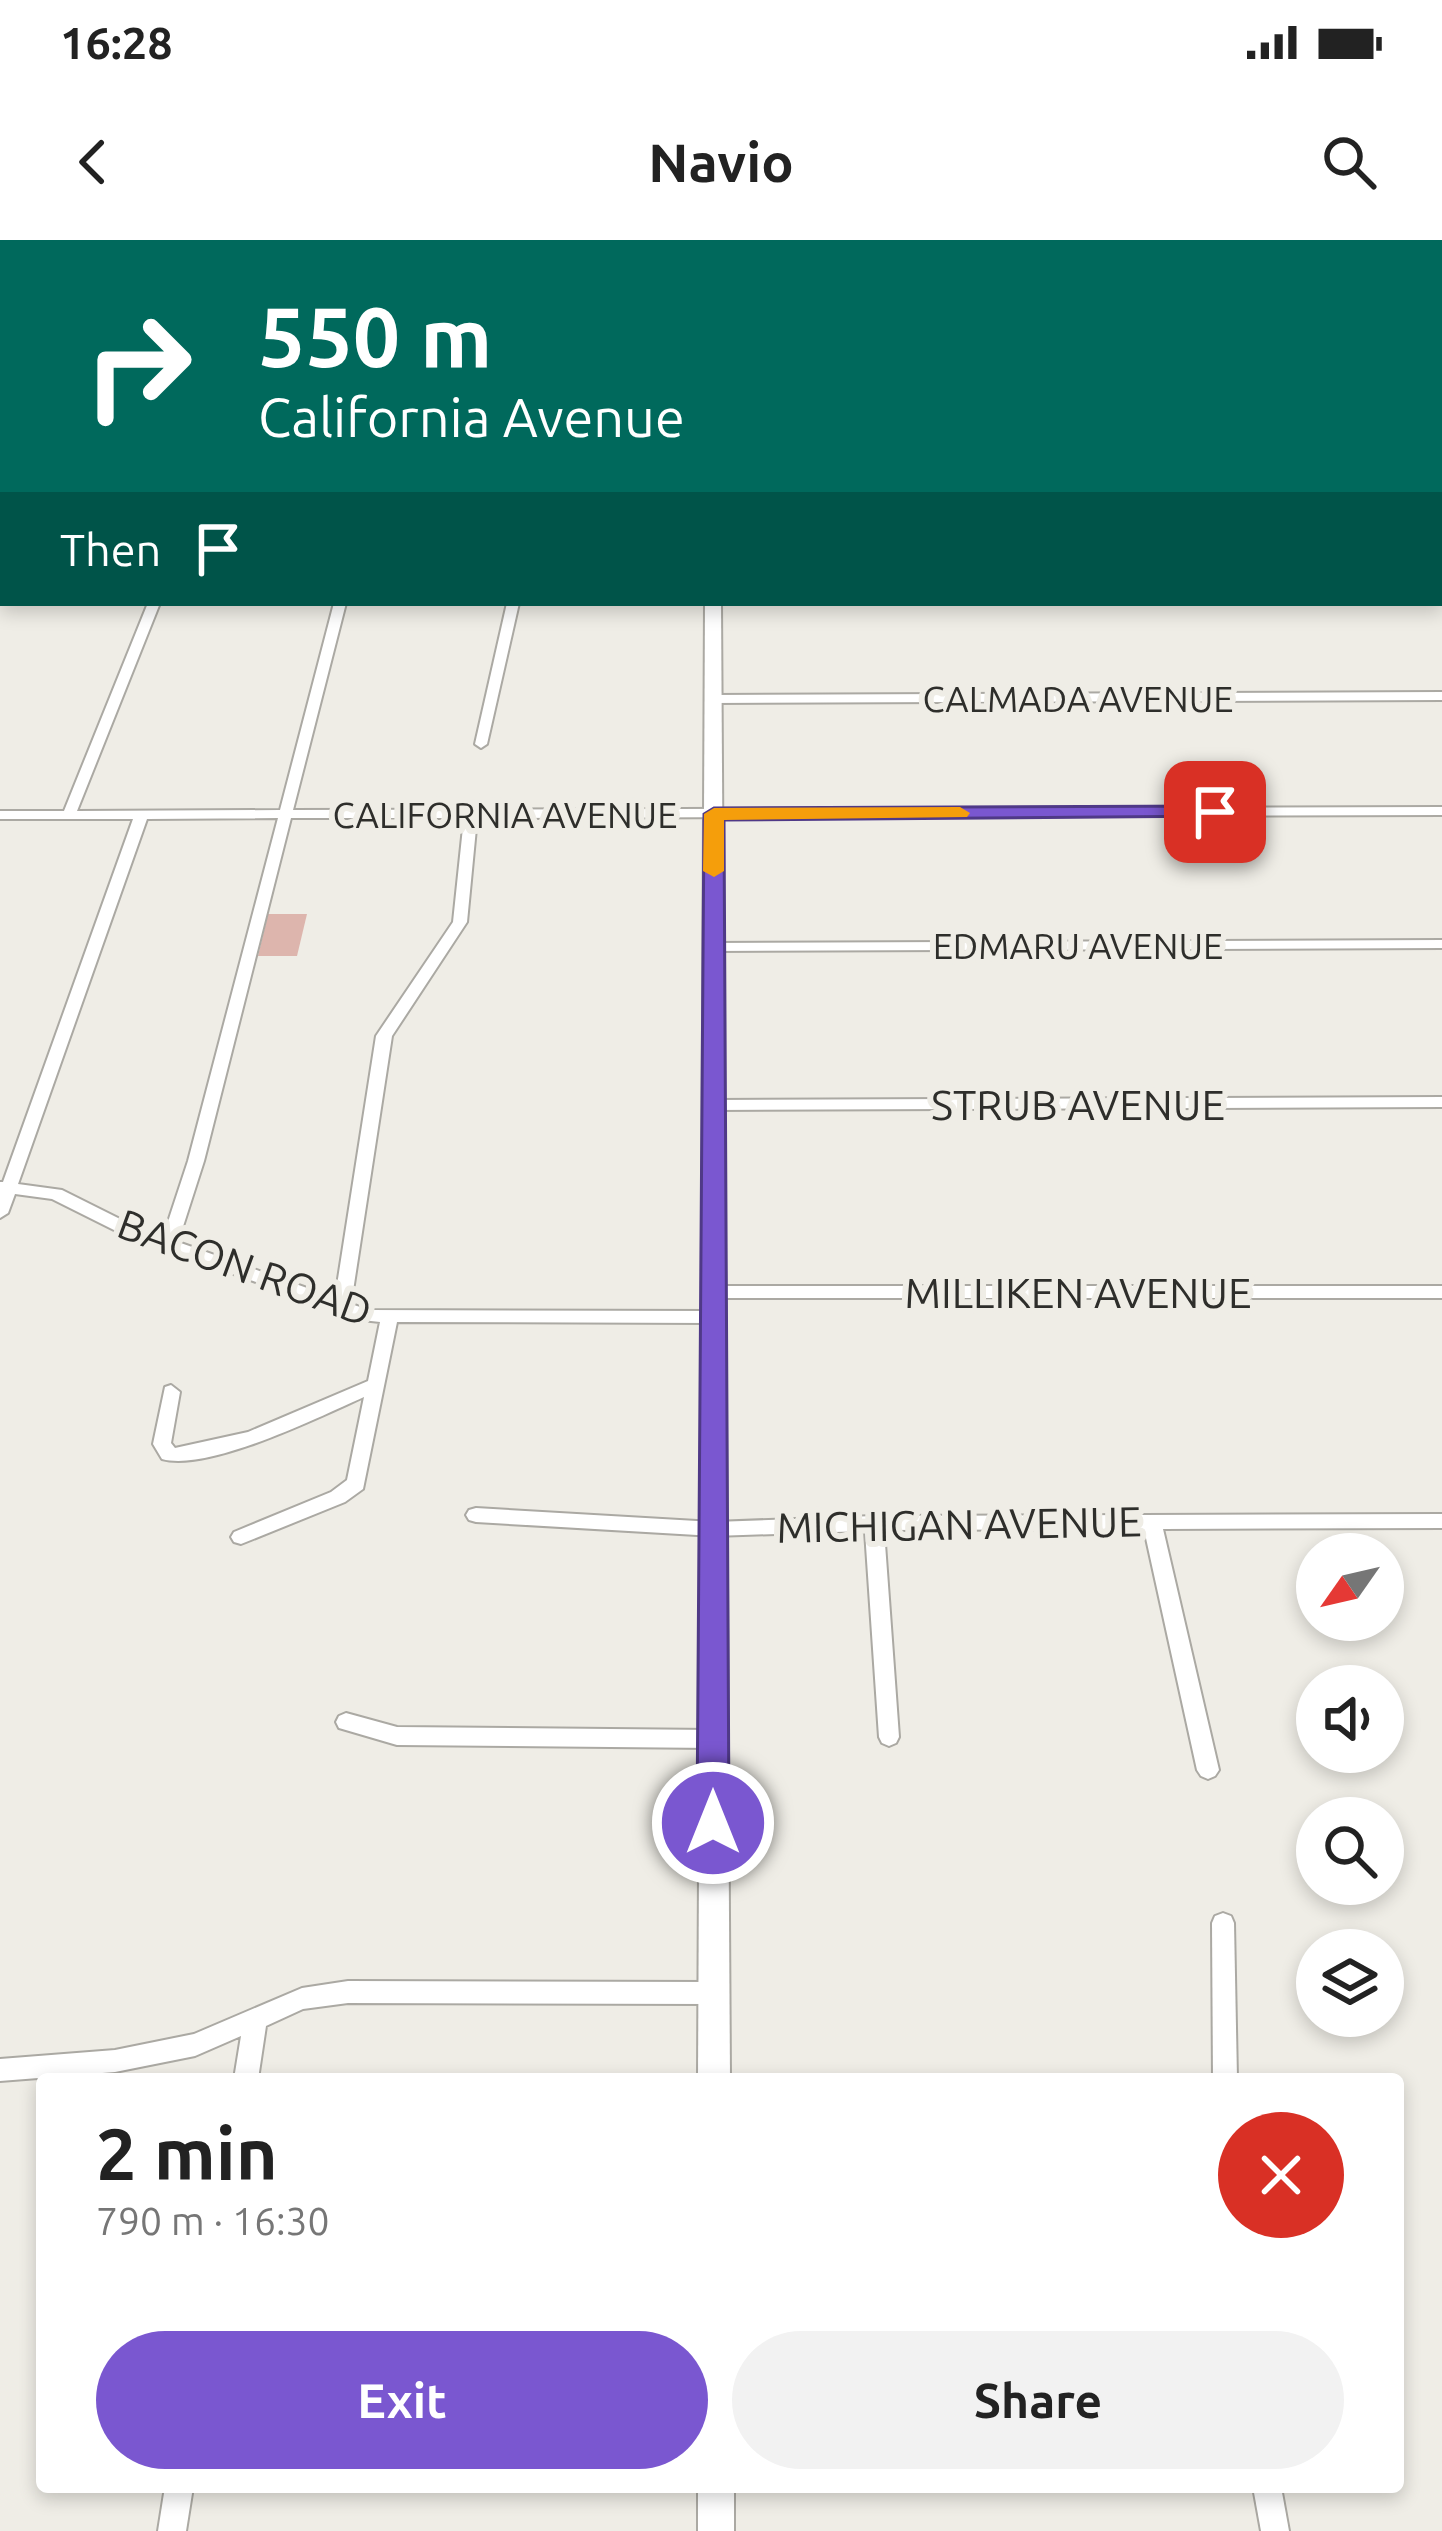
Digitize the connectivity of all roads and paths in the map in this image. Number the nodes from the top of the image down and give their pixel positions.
1 (153, 606) edge
2 (339, 606) edge
3 (512, 606) edge
4 (712, 606) edge
5 (1442, 696) edge
6 (713, 699) junction
7 (481, 744) dead end
8 (1442, 812) edge
9 (471, 814) junction
10 (714, 814) junction
11 (0, 815) edge
12 (69, 815) junction
13 (140, 815) junction
14 (283, 815) junction
15 (1442, 944) edge
16 (713, 946) junction
17 (1442, 1102) edge
18 (715, 1105) junction
19 (5, 1187) edge
20 (0, 1213) edge
21 (169, 1245) junction
22 (713, 1292) junction
23 (1442, 1292) edge
24 (342, 1307) junction
25 (712, 1317) junction
26 (389, 1318) junction
27 (376, 1385) junction
28 (171, 1392) dead end
29 (476, 1515) dead end
30 (1442, 1520) edge
31 (1152, 1521) junction
32 (874, 1523) junction
33 (714, 1529) junction
34 (242, 1537) dead end
35 (346, 1722) dead end
36 (889, 1737) dead end
37 (713, 1739) junction
38 (1208, 1770) dead end
39 (1222, 1923) dead end
40 (713, 1993) junction
41 (256, 2017) junction
42 (0, 2070) edge
43 (247, 2073) edge
44 (714, 2073) edge
45 (1225, 2073) edge
46 (178, 2493) edge
47 (716, 2493) edge
48 (1268, 2493) edge
49 (172, 2531) edge
50 (716, 2531) edge
51 (1275, 2531) edge

1 - 12 street
2 - 14 street
3 - 7 street
4 - 6 street
5 - 6 street, CALMADA AVENUE
6 - 10 street
8 - 10 street, CALIFORNIA AVENUE
9 - 10 street, CALIFORNIA AVENUE
9 - 14 street, CALIFORNIA AVENUE
9 - 24 street
10 - 16 street
11 - 12 street, CALIFORNIA AVENUE
12 - 13 street, CALIFORNIA AVENUE
13 - 14 street, CALIFORNIA AVENUE
13 - 19 street
14 - 21 street
15 - 16 street, EDMARU AVENUE
16 - 18 street
17 - 18 street, STRUB AVENUE
18 - 22 street
19 - 20 street
19 - 21 street, BACON ROAD
21 - 24 street, BACON ROAD
22 - 23 street, MILLIKEN AVENUE
22 - 25 street
24 - 26 street, BACON ROAD
25 - 26 street, BACON ROAD
25 - 33 street
26 - 27 street
27 - 28 street
27 - 34 street
29 - 33 street, MICHIGAN AVENUE
30 - 31 street, MICHIGAN AVENUE
31 - 32 street, MICHIGAN AVENUE
31 - 38 street
32 - 33 street, MICHIGAN AVENUE
32 - 36 street
33 - 37 street
35 - 37 street
37 - 40 street
39 - 45 street
40 - 41 street
40 - 44 street
41 - 42 street
41 - 43 street
46 - 49 street
47 - 50 street
48 - 51 street

